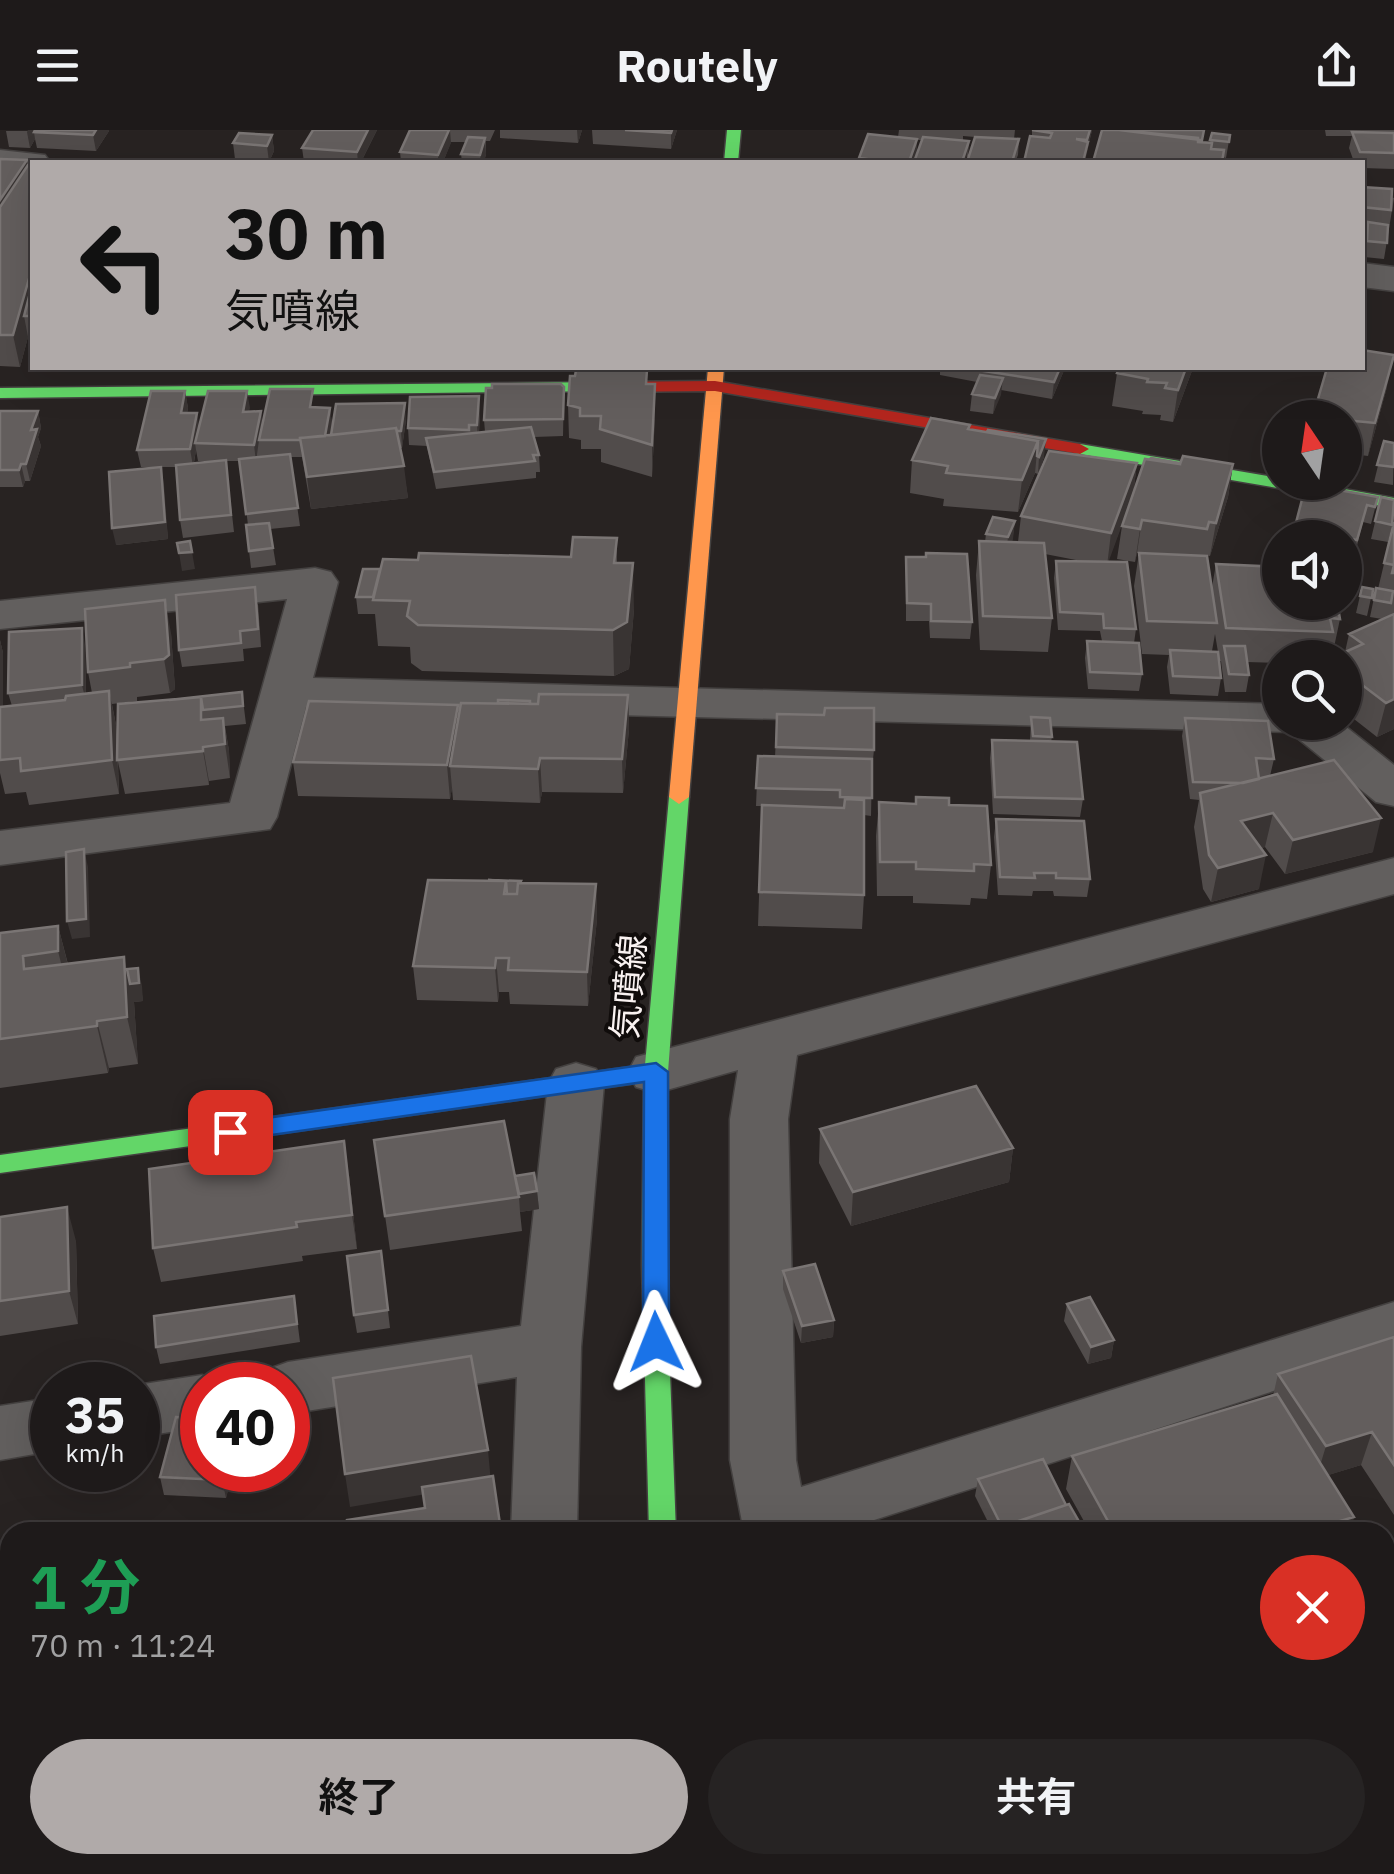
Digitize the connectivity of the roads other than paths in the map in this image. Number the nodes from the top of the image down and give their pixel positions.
1 (734, 130) edge
2 (731, 160) edge
3 (0, 162) edge
4 (30, 164) edge
5 (1365, 276) edge
6 (1394, 279) edge
7 (716, 376) edge
8 (0, 393) edge
9 (1394, 503) edge
10 (0, 615) edge
11 (286, 692) junction
12 (690, 702) junction
13 (1262, 719) edge
14 (1331, 740) edge
15 (1394, 790) edge
16 (0, 848) edge
17 (1394, 876) edge
18 (770, 1044) junction
19 (656, 1072) junction
20 (576, 1084) junction
21 (0, 1164) edge
22 (1394, 1327) edge
23 (550, 1347) junction
24 (310, 1385) edge
25 (30, 1428) edge
26 (0, 1433) edge
27 (544, 1522) edge
28 (663, 1522) edge
29 (775, 1522) edge
30 (794, 1522) edge

1 - 2 street
3 - 4 street
5 - 6 street
7 - 8 street
7 - 9 street
7 - 12 street, 気噴線
10 - 11 street
11 - 12 street
11 - 16 street
12 - 13 street
12 - 19 street, 気噴線
14 - 15 street
17 - 18 street
18 - 19 street
18 - 29 street
19 - 20 street, 気噴線
19 - 28 street
20 - 21 street, 気噴線
20 - 23 street
22 - 30 street
23 - 24 street
23 - 27 street
25 - 26 street

